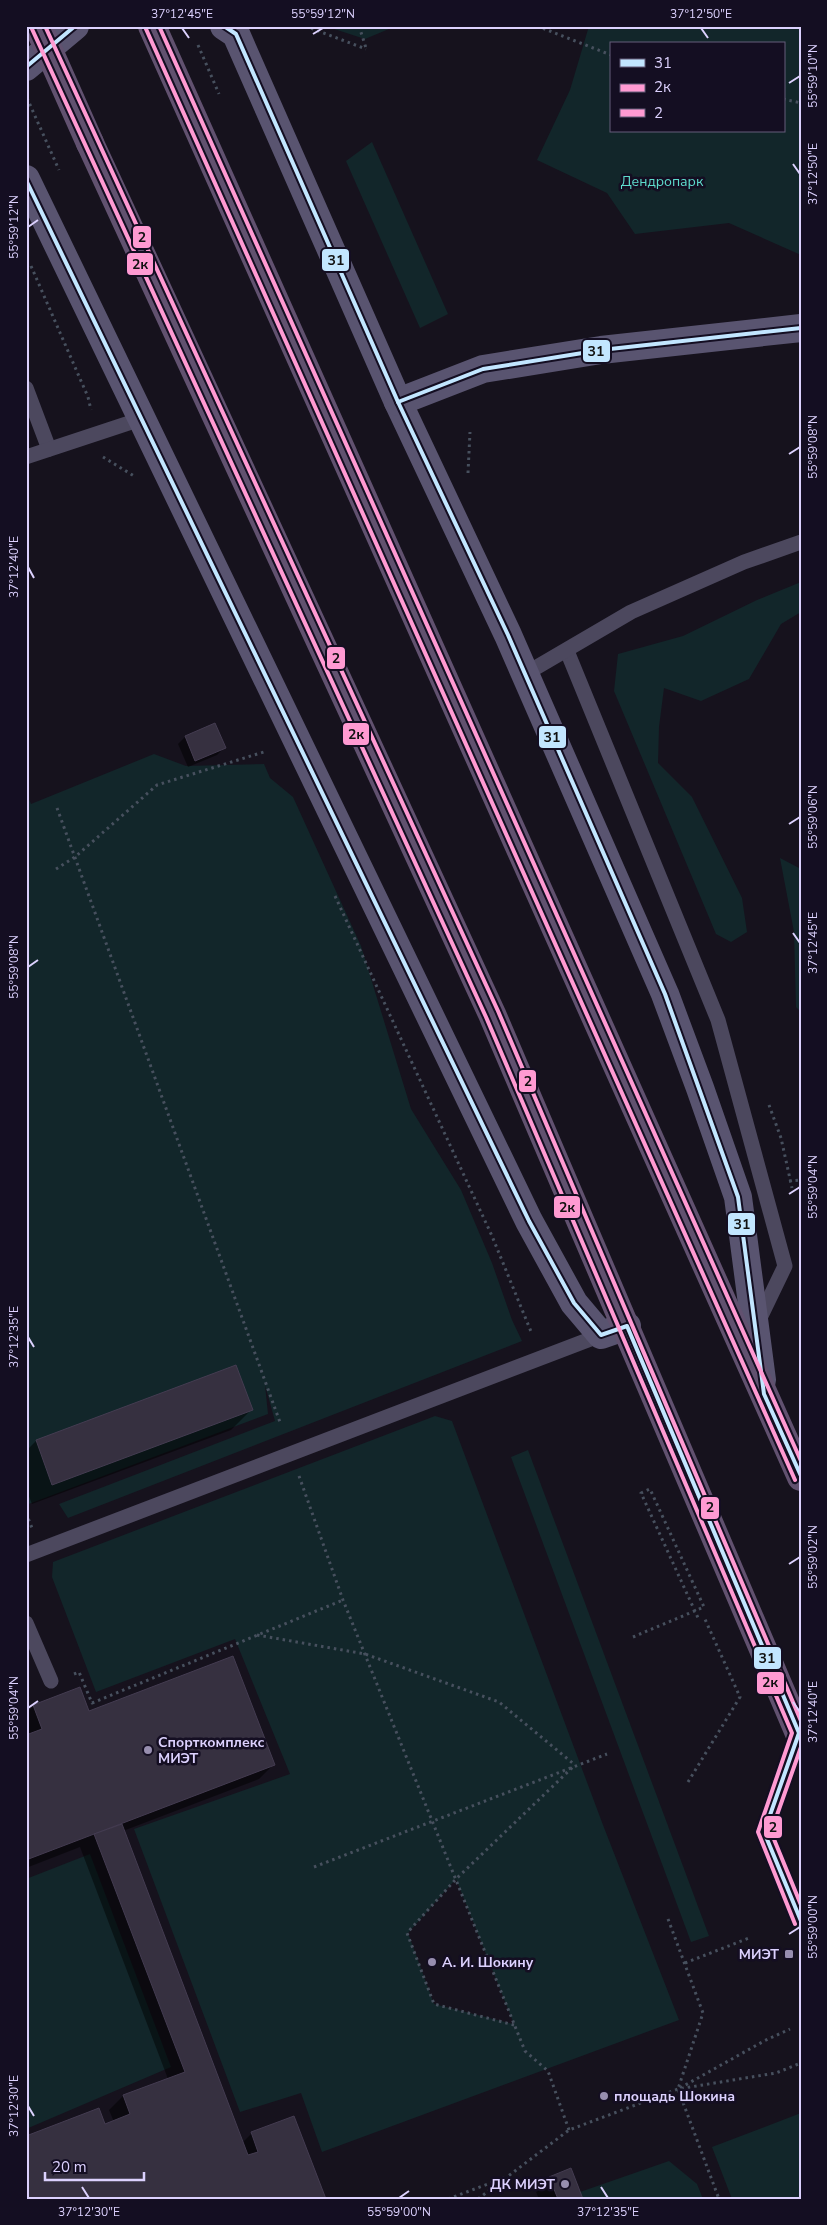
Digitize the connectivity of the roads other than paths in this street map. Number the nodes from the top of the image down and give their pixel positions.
1 (38, 26) edge
2 (75, 26) edge
3 (152, 26) edge
4 (224, 26) edge
5 (26, 66) edge
6 (26, 180) edge
7 (801, 328) edge
8 (26, 388) edge
9 (398, 402) junction
10 (141, 419) junction
11 (49, 450) junction
12 (26, 457) edge
13 (801, 542) edge
14 (567, 651) junction
15 (525, 674) junction
16 (627, 1326) junction
17 (754, 1330) junction
18 (602, 1335) junction
19 (764, 1394) junction
20 (801, 1478) edge
21 (26, 1555) edge
22 (26, 1623) edge
23 (51, 1682) road end
24 (800, 1736) edge
25 (801, 1922) edge

1 - 16 main road, bridge
2 - 5 street
3 - 19 main road
4 - 9 street
6 - 10 street
7 - 9 street
8 - 11 lane
9 - 15 street
10 - 11 lane
10 - 18 street
11 - 12 lane
13 - 14 lane
14 - 15 lane
14 - 17 lane
15 - 17 street
16 - 18 street
16 - 24 main road
17 - 19 street
18 - 21 lane
19 - 20 main road
22 - 23 lane
24 - 25 lane

